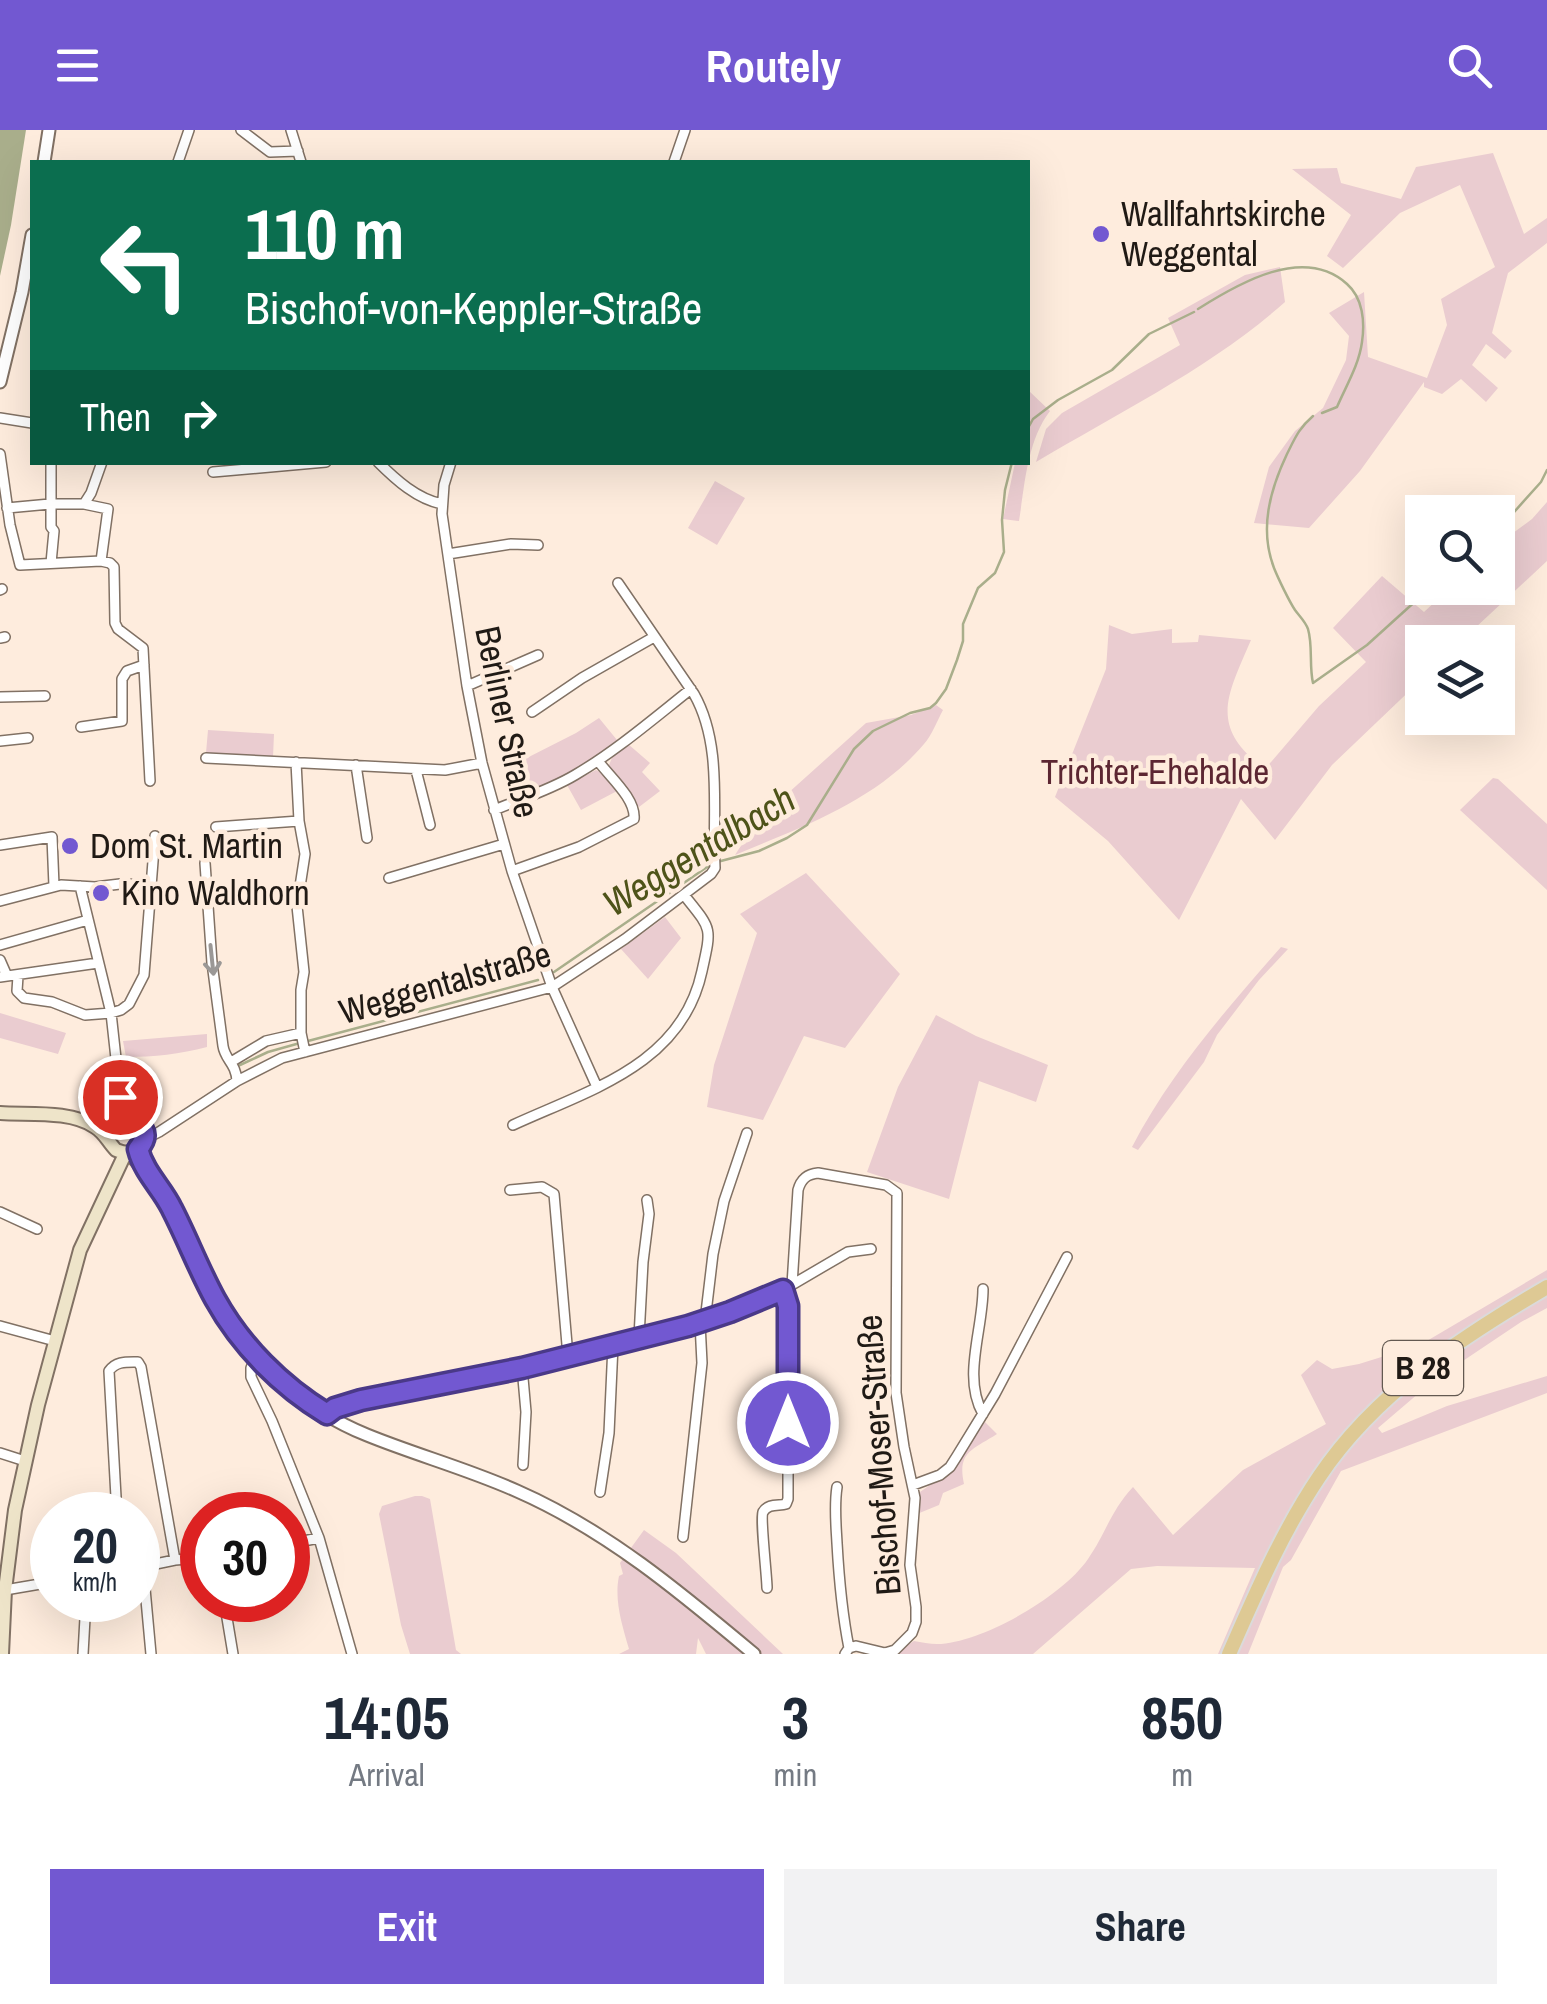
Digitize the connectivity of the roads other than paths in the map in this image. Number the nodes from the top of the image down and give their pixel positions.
1 (49, 130) edge
2 (189, 130) edge
3 (241, 130) edge
4 (291, 130) edge
5 (685, 130) edge
6 (299, 157) edge
7 (44, 160) edge
8 (179, 160) edge
9 (675, 160) edge
10 (30, 246) edge
11 (0, 382) edge
12 (0, 418) edge
13 (30, 423) edge
14 (0, 454) edge
15 (51, 465) edge
16 (101, 465) edge
17 (292, 465) edge
18 (382, 465) edge
19 (450, 465) edge
20 (213, 472) dead end
21 (50, 504) junction
22 (84, 504) junction
23 (442, 504) junction
24 (8, 508) junction
25 (538, 546) dead end
26 (448, 554) junction
27 (51, 562) junction
28 (105, 562) junction
29 (618, 583) dead end
30 (654, 636) junction
31 (538, 655) dead end
32 (144, 665) junction
33 (468, 686) junction
34 (690, 690) junction
35 (45, 696) dead end
36 (0, 697) edge
37 (532, 712) dead end
38 (81, 727) dead end
39 (28, 738) dead end
40 (0, 741) edge
41 (206, 758) dead end
42 (598, 761) junction
43 (296, 762) junction
44 (482, 763) junction
45 (356, 765) junction
46 (416, 770) junction
47 (150, 781) dead end
48 (494, 810) junction
49 (300, 821) junction
50 (430, 825) dead end
51 (216, 827) dead end
52 (155, 836) dead end
53 (367, 838) dead end
54 (0, 844) edge
55 (504, 844) junction
56 (205, 863) dead end
57 (512, 870) junction
58 (388, 878) dead end
59 (86, 885) junction
60 (152, 885) junction
61 (54, 886) junction
62 (684, 895) junction
63 (0, 901) edge
64 (88, 920) junction
65 (0, 944) edge
66 (0, 960) edge
67 (98, 963) junction
68 (8, 976) edge
69 (552, 986) junction
70 (112, 1013) junction
71 (303, 1042) junction
72 (231, 1062) junction
73 (237, 1081) junction
74 (597, 1086) junction
75 (0, 1114) edge
76 (513, 1124) dead end
77 (747, 1133) dead end
78 (123, 1135) junction
79 (510, 1190) dead end
80 (647, 1200) dead end
81 (0, 1212) edge
82 (37, 1229) dead end
83 (871, 1249) dead end
84 (1067, 1257) dead end
85 (1547, 1286) edge
86 (787, 1288) junction
87 (982, 1289) dead end
88 (703, 1322) junction
89 (0, 1326) edge
90 (640, 1336) junction
91 (55, 1342) junction
92 (613, 1345) junction
93 (256, 1356) junction
94 (568, 1356) junction
95 (522, 1368) junction
96 (327, 1414) junction
97 (983, 1414) junction
98 (0, 1453) edge
99 (25, 1461) junction
100 (523, 1465) dead end
101 (913, 1484) junction
102 (837, 1487) dead end
103 (116, 1492) edge
104 (600, 1492) dead end
105 (683, 1537) dead end
106 (319, 1538) junction
107 (310, 1540) edge
108 (174, 1560) junction
109 (180, 1560) edge
110 (160, 1563) edge
111 (30, 1585) edge
112 (768, 1588) dead end
113 (3, 1589) edge
114 (85, 1622) edge
115 (147, 1622) edge
116 (228, 1622) edge
117 (846, 1651) edge
118 (2, 1654) edge
119 (83, 1654) edge
120 (151, 1654) edge
121 (233, 1654) edge
122 (352, 1654) edge
123 (754, 1654) edge
124 (1229, 1654) edge

1 - 7 street
2 - 8 street
3 - 6 street
4 - 6 street
5 - 9 street
10 - 11 street
12 - 13 street
14 - 24 street
15 - 21 street
16 - 22 street
17 - 20 street
18 - 23 street
19 - 23 street, Berliner Straße
21 - 22 street
21 - 24 street
21 - 27 street
22 - 28 street
23 - 26 street, Berliner Straße
24 - 27 street
25 - 26 street
26 - 33 street, Berliner Straße
27 - 28 street
28 - 32 street
29 - 30 street, Weggentalstraße
30 - 34 street, Weggentalstraße
30 - 37 street
31 - 33 street
32 - 38 street
32 - 47 street
33 - 44 street, Berliner Straße
34 - 42 street
34 - 62 street, Weggentalstraße
35 - 36 street
39 - 40 street
41 - 43 street
42 - 48 street
42 - 57 street
43 - 45 street
43 - 49 street
44 - 46 street
44 - 48 street, Berliner Straße
45 - 46 street
45 - 53 street
46 - 50 street
48 - 55 street, Berliner Straße
49 - 51 street
49 - 71 street
52 - 60 street
54 - 61 street
55 - 57 street, Berliner Straße
55 - 58 street
56 -> 72 street
57 - 69 street, Berliner Straße
59 - 60 street
59 - 61 street
59 - 64 street
60 - 70 street
61 - 63 street
62 - 69 street, Weggentalstraße
62 - 74 street
64 - 65 street
64 - 67 street
66 - 68 street
67 - 68 street
67 - 70 street
68 - 70 street
69 - 71 street, Weggentalstraße
69 - 74 street, Berliner Straße
70 - 78 street
71 - 72 street, Weggentalstraße
71 - 73 street, Weggentalstraße
72 - 73 street
73 - 78 street, Weggentalstraße
74 - 76 street
75 - 78 main road
77 - 88 street
78 - 91 main road
78 - 93 street
79 - 94 street
80 - 90 street
81 - 82 street
83 - 86 street
84 - 97 street
85 - 124 main road, B 28
86 - 88 street
86 - 101 street, Bischof-Moser-Straße
86 - 112 street
87 - 97 street
88 - 90 street
88 - 105 street
89 - 91 street
90 - 92 street
91 - 99 main road
92 - 94 street
92 - 104 street
93 - 96 street
93 - 106 street
94 - 95 street
95 - 96 street
95 - 100 street
96 - 123 street
97 - 101 street
98 - 99 street
99 - 113 main road
101 - 117 street, Bischof-Moser-Straße
102 - 117 street
103 - 108 street
106 - 107 street
106 - 122 street
108 - 109 street
108 - 110 street
111 - 113 street
113 - 118 main road
114 - 119 street
115 - 120 street
116 - 121 street

